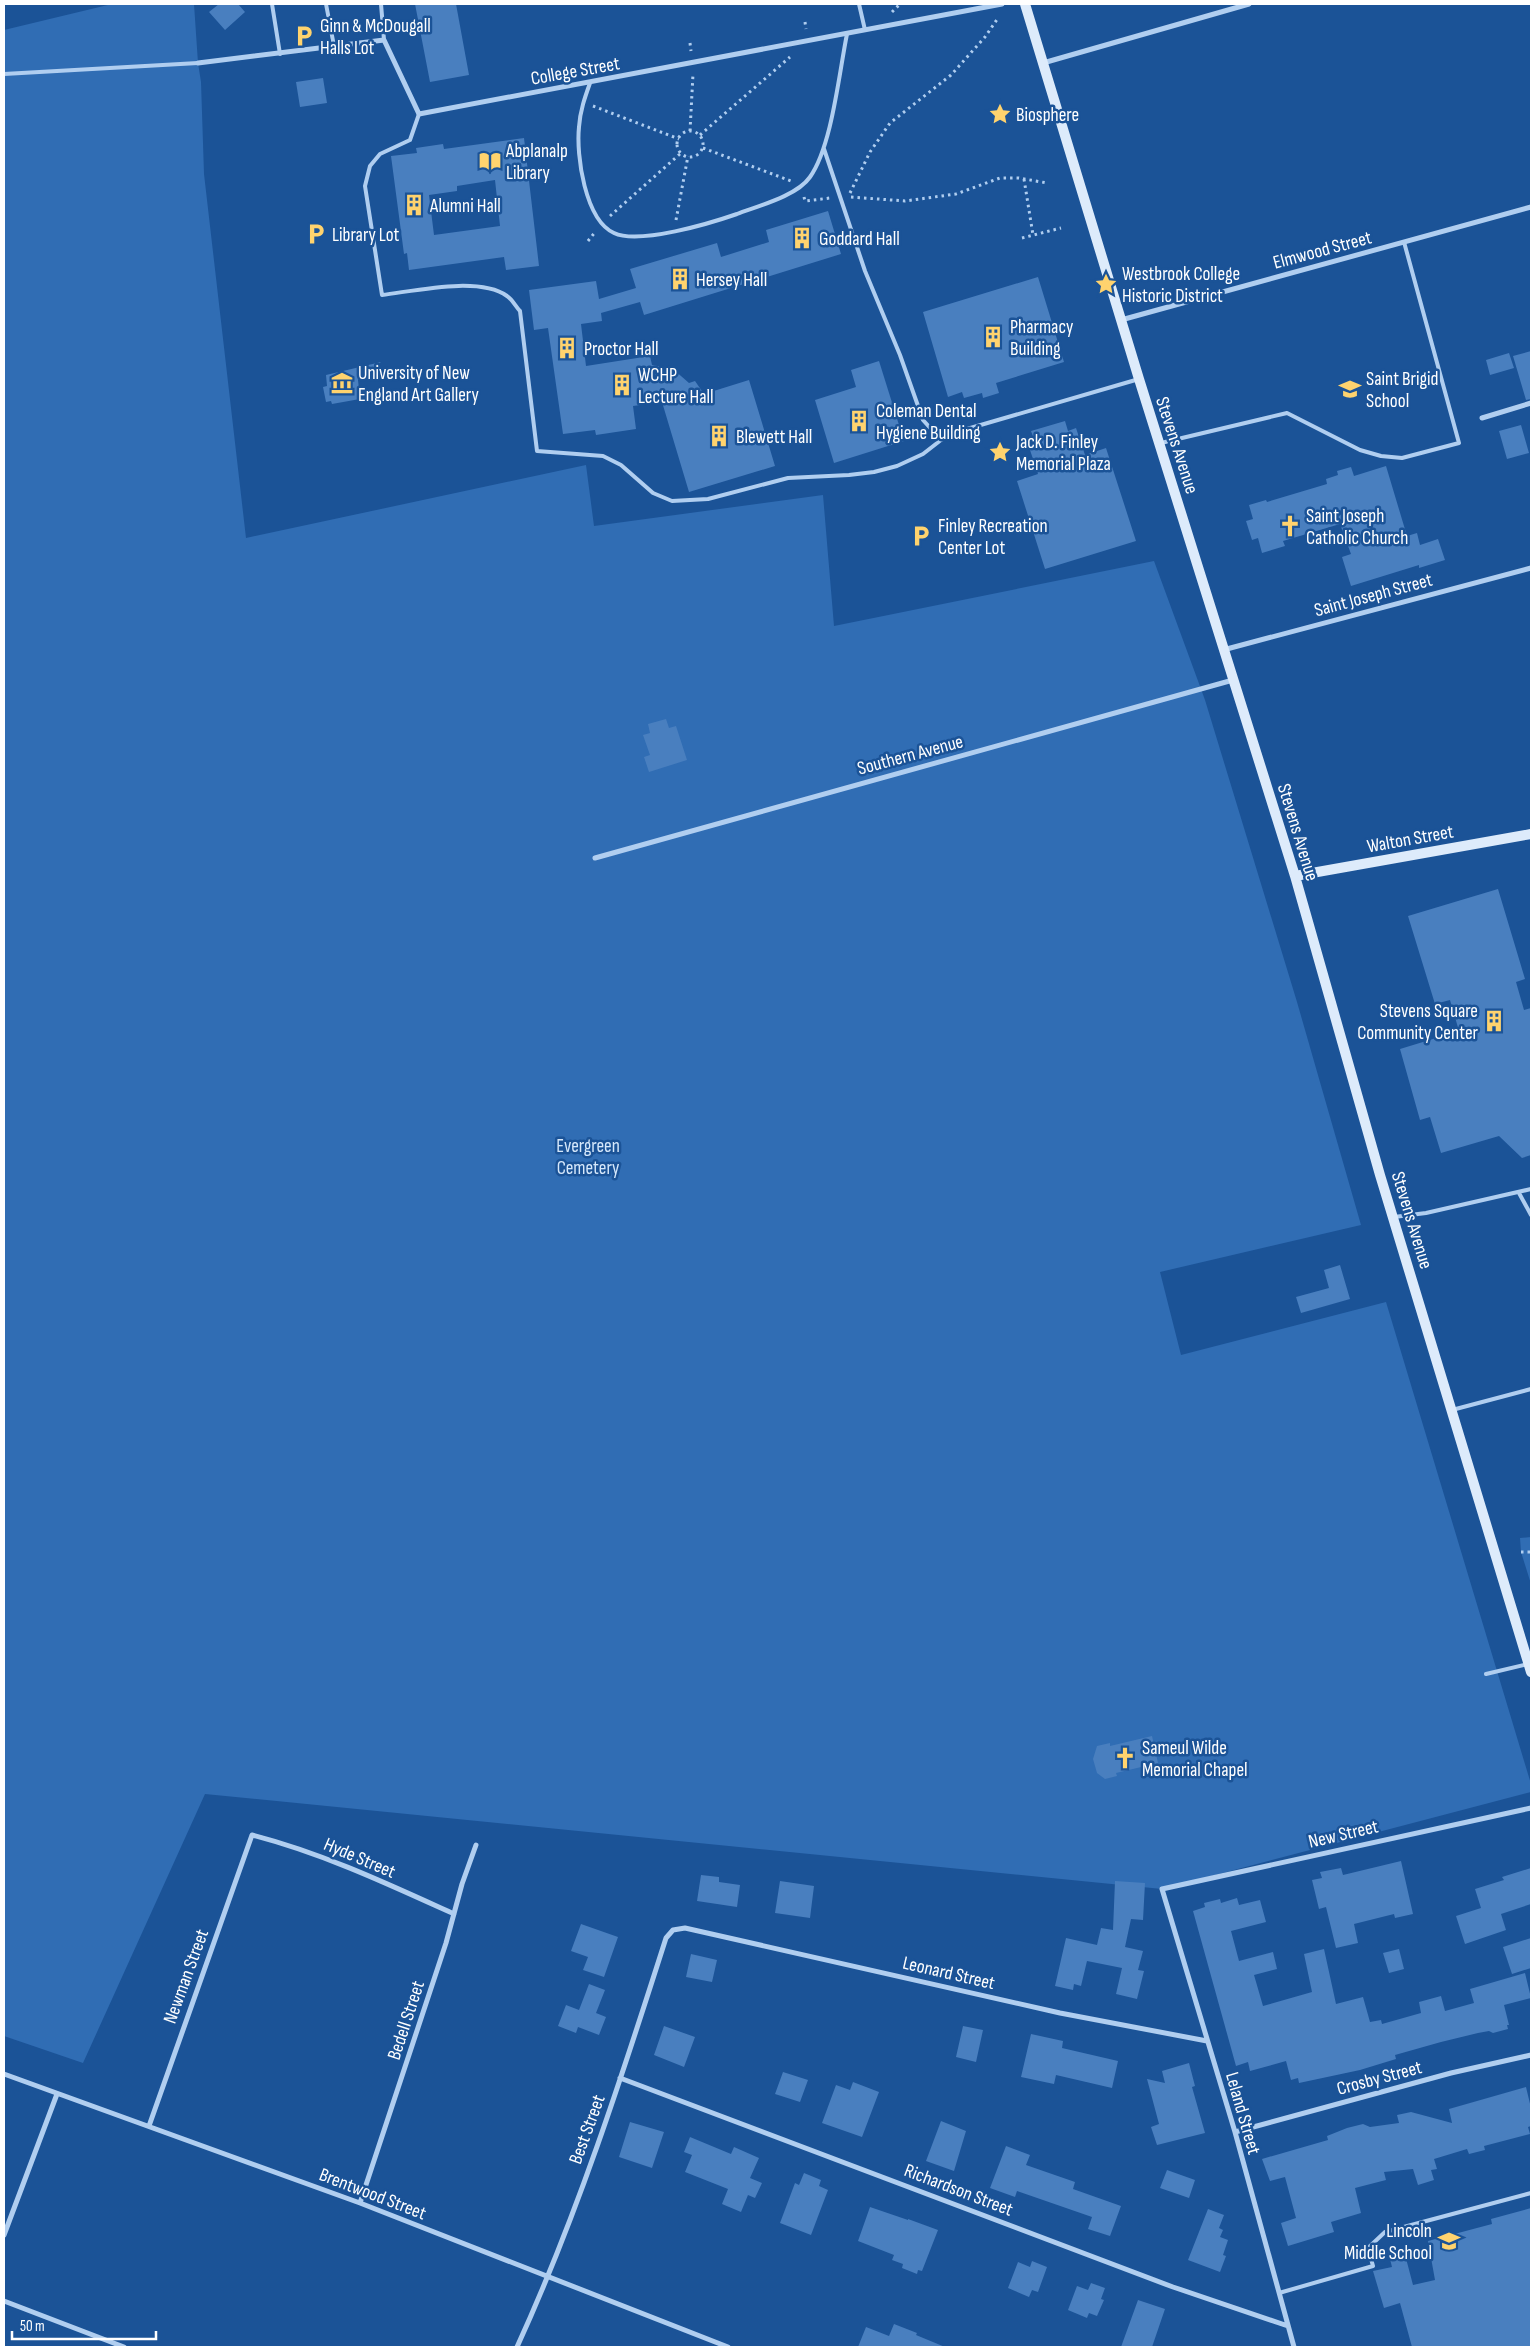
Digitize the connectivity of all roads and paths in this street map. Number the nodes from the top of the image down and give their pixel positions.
1 (272, 4) edge
2 (326, 4) edge
3 (381, 4) edge
4 (859, 4) edge
5 (900, 4) edge
6 (1002, 4) edge
7 (1024, 4) edge
8 (1249, 4) edge
9 (998, 18) dead end
10 (805, 22) dead end
11 (876, 28) junction
12 (865, 30) junction
13 (847, 34) junction
14 (384, 40) junction
15 (809, 41) junction
16 (690, 43) dead end
17 (334, 46) junction
18 (280, 54) junction
19 (198, 63) joint
20 (694, 63) junction
21 (1042, 63) junction
22 (4, 74) edge
23 (590, 83) junction
24 (583, 102) junction
25 (419, 114) junction
26 (690, 131) junction
27 (700, 135) junction
28 (679, 139) junction
29 (703, 148) junction
30 (824, 149) junction
31 (681, 153) junction
32 (688, 156) junction
33 (1024, 179) junction
34 (1047, 183) dead end
35 (801, 184) junction
36 (844, 188) dead end
37 (840, 197) junction
38 (848, 197) junction
39 (851, 206) dead end
40 (1531, 206) edge
41 (602, 224) junction
42 (1061, 228) dead end
43 (674, 231) junction
44 (1033, 235) junction
45 (1022, 238) dead end
46 (588, 241) dead end
47 (1404, 242) junction
48 (1121, 320) junction
49 (1139, 379) junction
50 (1531, 403) edge
51 (1482, 418) dead end
52 (941, 440) junction
53 (1159, 443) junction
54 (1531, 568) edge
55 (1223, 650) junction
56 (1233, 680) junction
57 (1531, 834) edge
58 (595, 858) dead end
59 (1295, 876) junction
60 (1531, 1190) edge
61 (1518, 1193) junction
62 (1531, 1215) edge
63 (1394, 1217) junction
64 (1531, 1389) edge
65 (1452, 1410) junction
66 (1521, 1552) dead end
67 (1531, 1552) edge
68 (1530, 1668) edge
69 (1486, 1674) dead end
70 (1531, 1808) edge
71 (252, 1835) joint
72 (476, 1845) dead end
73 (1162, 1889) joint
74 (454, 1914) junction
75 (686, 1928) joint
76 (1207, 2041) junction
77 (1531, 2055) edge
78 (4, 2074) edge
79 (620, 2078) junction
80 (56, 2094) junction
81 (149, 2126) junction
82 (1235, 2132) junction
83 (1531, 2193) edge
84 (360, 2204) junction
85 (4, 2235) edge
86 (549, 2277) junction
87 (1279, 2293) junction
88 (4, 2301) edge
89 (1288, 2326) junction
90 (124, 2347) edge
91 (518, 2347) edge
92 (728, 2347) edge
93 (1294, 2347) edge

1 - 18 lane
2 - 17 lane
3 - 14 lane
4 - 12 lane
5 - 11 path
6 - 11 street, College Street
7 - 21 main road, Stevens Avenue
8 - 21 street
9 - 38 path
10 - 15 path
11 - 12 street, College Street
12 - 13 street, College Street
13 - 15 street, College Street
13 - 30 lane
14 - 17 street
14 - 25 street
15 - 20 street, College Street
15 - 27 path
16 - 20 path
17 - 18 street
18 - 19 street
19 - 22 lane
20 - 23 street, College Street
20 - 26 path
21 - 48 main road, Stevens Avenue
23 - 24 lane
23 - 25 street, College Street
24 - 28 path
24 - 41 lane
25 - 52 lane
26 - 27 path
26 - 28 path
27 - 29 path
28 - 31 path
29 - 32 path
29 - 35 path
30 - 35 lane
30 - 37 lane
31 - 32 path
31 - 41 path
32 - 43 path
33 - 34 path
33 - 38 path
33 - 44 path
35 - 37 path
35 - 43 lane
36 - 38 path
37 - 52 lane
38 - 39 path
40 - 47 street, Elmwood Street
41 - 43 lane
41 - 46 path
42 - 44 path
44 - 45 path
47 - 48 street, Elmwood Street
47 - 53 lane
48 - 49 main road, Stevens Avenue
49 - 52 lane
49 - 53 main road, Stevens Avenue
50 - 51 street
53 - 55 main road, Stevens Avenue
54 - 55 street, Saint Joseph Street
55 - 56 main road, Stevens Avenue
56 - 58 street, Southern Avenue
56 - 59 main road, Stevens Avenue
57 - 59 main road, Walton Street
59 - 63 main road, Stevens Avenue
60 - 61 lane
61 - 62 lane
61 - 63 lane
63 - 65 main road, Stevens Avenue
64 - 65 lane
65 - 68 main road, Stevens Avenue
66 - 67 path
68 - 69 lane
70 - 73 street, New Street
71 - 74 street, Hyde Street
71 - 81 street, Newman Street
72 - 74 street, Bedell Street
73 - 76 street, Leland Street
74 - 84 street, Bedell Street
75 - 76 street, Leonard Street
75 - 79 street, Best Street
76 - 82 street, Leland Street
77 - 82 street, Crosby Street
78 - 80 street, Brentwood Street
79 - 86 street, Best Street
79 - 89 street, Richardson Street
80 - 81 street, Brentwood Street
80 - 85 street
81 - 84 street, Brentwood Street
82 - 87 street, Leland Street
83 - 87 lane
84 - 86 street, Brentwood Street
86 - 91 street, Best Street
86 - 92 street, Brentwood Street
87 - 89 street, Leland Street
88 - 90 street
89 - 93 street, Leland Street

